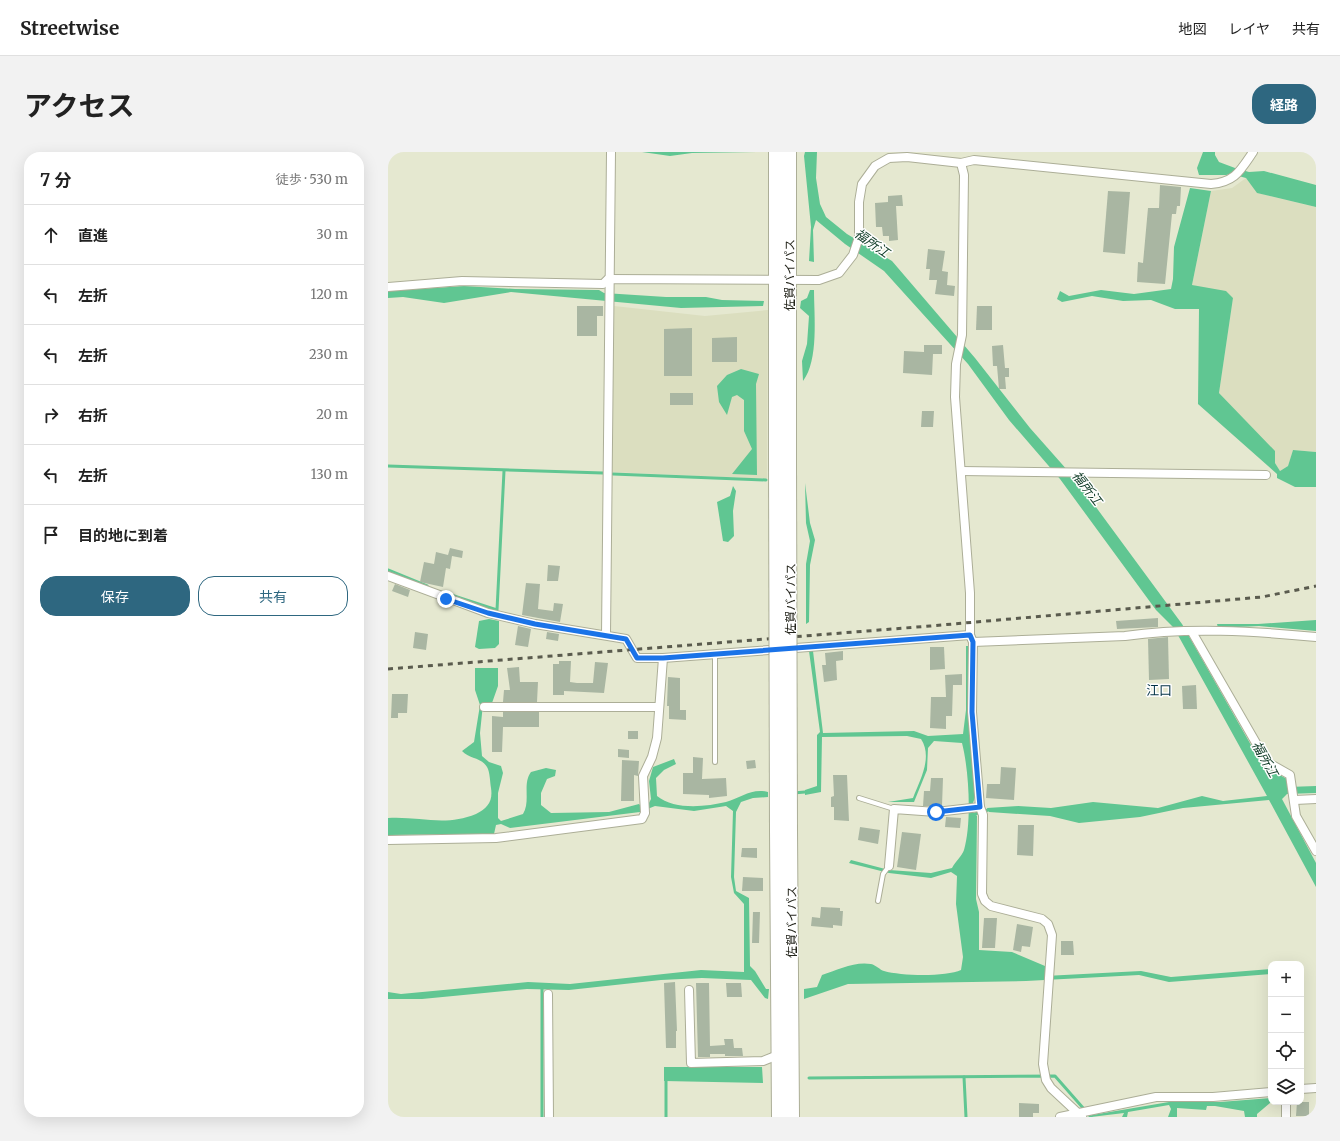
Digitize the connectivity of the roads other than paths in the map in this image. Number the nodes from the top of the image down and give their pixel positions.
1 (611, 152) edge
2 (776, 152) edge
3 (789, 152) edge
4 (1253, 152) edge
5 (888, 155) edge
6 (962, 163) junction
7 (608, 279) junction
8 (783, 280) junction
9 (388, 287) edge
10 (961, 471) junction
11 (1266, 475) dead end
12 (388, 576) edge
13 (1192, 632) junction
14 (606, 635) junction
15 (1316, 637) edge
16 (972, 638) junction
17 (715, 653) junction
18 (663, 658) junction
19 (484, 707) dead end
20 (659, 707) junction
21 (715, 762) dead end
22 (859, 798) dead end
23 (1316, 799) edge
24 (1295, 800) junction
25 (894, 809) junction
26 (980, 810) junction
27 (784, 830) junction
28 (388, 840) edge
29 (1316, 851) edge
30 (889, 866) joint
31 (878, 901) dead end
32 (689, 990) dead end
33 (548, 994) dead end
34 (778, 1057) junction
35 (1316, 1088) edge
36 (1304, 1089) edge
37 (1268, 1092) edge
38 (1286, 1105) edge
39 (1080, 1115) edge
40 (549, 1117) edge
41 (779, 1117) edge
42 (792, 1117) edge
43 (1060, 1117) edge
44 (1286, 1117) edge

1 - 7 street
2 - 8 highway, 佐賀バイパス
3 - 8 highway, 佐賀バイパス
4 - 6 street
5 - 6 street
5 - 8 street
6 - 10 street
7 - 8 street
7 - 9 street
7 - 14 street
8 - 27 highway, 佐賀バイパス, bridge
10 - 11 street
10 - 16 street
12 - 14 street
13 - 15 street
13 - 16 street
13 - 24 street
14 - 18 street
16 - 17 street
16 - 26 street
17 - 18 street
17 - 21 lane
18 - 20 street
19 - 20 street
20 - 28 street
22 - 25 lane
23 - 24 street
24 - 29 street
25 - 26 street
25 - 30 street
26 - 39 street
27 - 34 highway, 佐賀バイパス
27 - 42 highway, 佐賀バイパス
30 - 31 lane
32 - 34 street
33 - 40 street
34 - 41 highway, 佐賀バイパス
35 - 36 street
37 - 39 street
38 - 44 street
39 - 43 street

